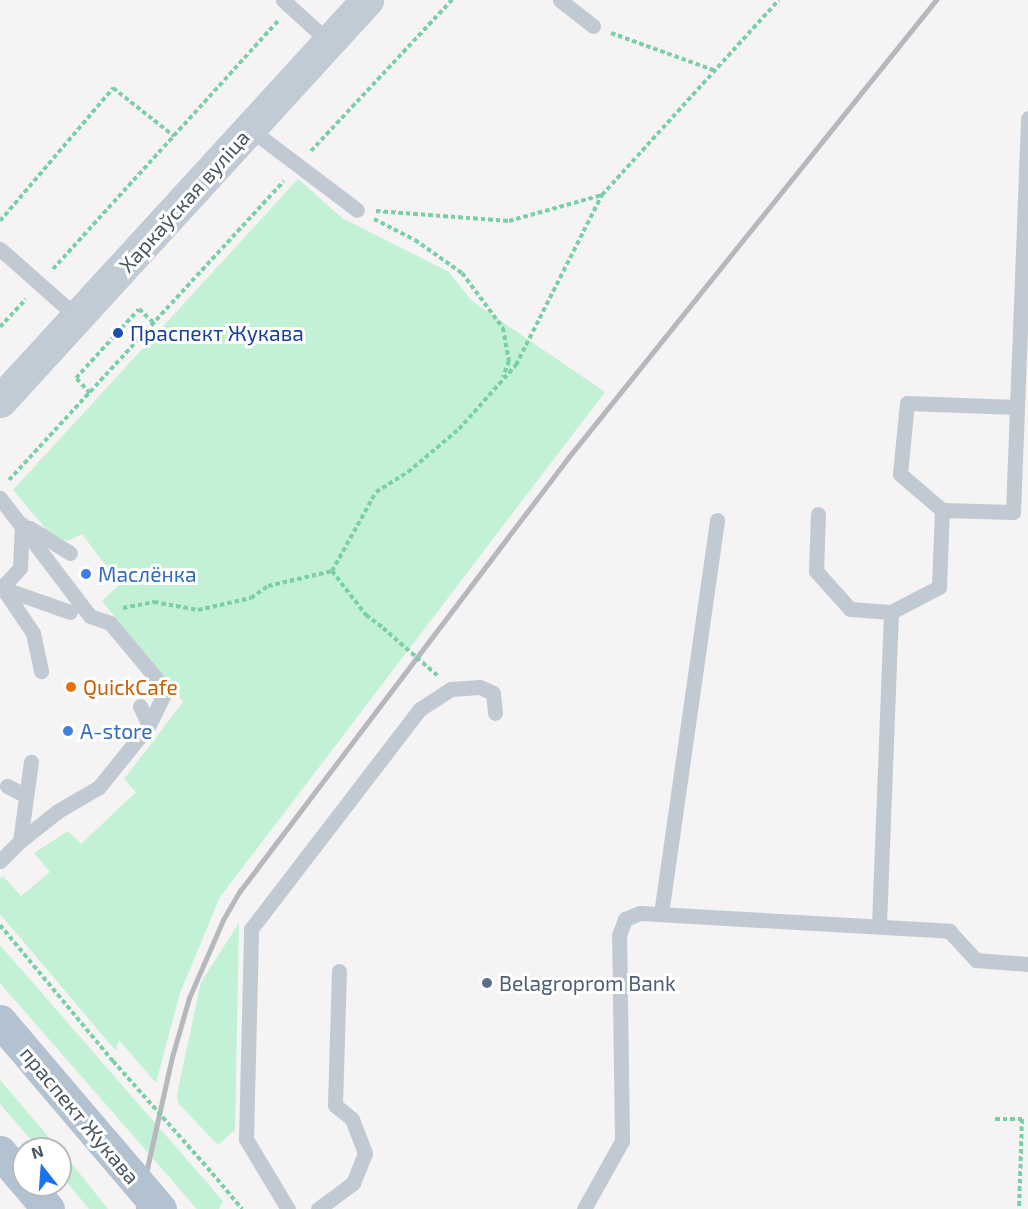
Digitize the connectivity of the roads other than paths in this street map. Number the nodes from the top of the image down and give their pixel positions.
1 (367, 0) edge
2 (560, 0) edge
3 (287, 3) edge
4 (593, 26) road end
5 (329, 42) junction
6 (1028, 118) edge
7 (250, 129) junction
8 (357, 210) road end
9 (0, 249) edge
10 (77, 317) junction
11 (0, 401) edge
12 (1017, 407) junction
13 (0, 498) edge
14 (942, 510) junction
15 (818, 514) dead end
16 (717, 520) dead end
17 (22, 524) junction
18 (70, 553) dead end
19 (1, 589) edge
20 (70, 612) dead end
21 (891, 612) junction
22 (41, 671) dead end
23 (140, 706) dead end
24 (495, 714) dead end
25 (149, 725) junction
26 (31, 762) dead end
27 (7, 786) dead end
28 (25, 795) junction
29 (20, 842) junction
30 (3, 852) edge
31 (661, 914) junction
32 (879, 927) junction
33 (1028, 964) edge
34 (339, 971) dead end
35 (0, 1021) edge
36 (0, 1152) edge
37 (12, 1166) edge
38 (38, 1197) edge
39 (48, 1209) edge
40 (160, 1209) edge
41 (288, 1209) edge
42 (318, 1209) edge
43 (584, 1209) edge

1 - 5 main road, Харкаўская вуліца
2 - 4 lane
3 - 5 lane
5 - 7 main road, Харкаўская вуліца
6 - 12 lane
7 - 8 lane
7 - 10 main road, Харкаўская вуліца
9 - 10 lane
10 - 11 main road, Харкаўская вуліца
12 - 14 lane
12 - 14 lane
13 - 17 lane
14 - 21 lane
15 - 21 lane
16 - 31 lane
17 - 18 lane
17 - 19 lane
17 - 25 lane
19 - 20 lane
19 - 22 lane
21 - 32 lane
23 - 25 lane
24 - 41 lane
25 - 29 lane
26 - 28 lane
27 - 28 lane
28 - 29 lane
29 - 30 lane
31 - 32 lane
31 - 43 lane
32 - 33 lane
34 - 42 lane
35 - 40 main road, праспект Жукава, bridge
36 - 37 main road
38 - 39 main road

